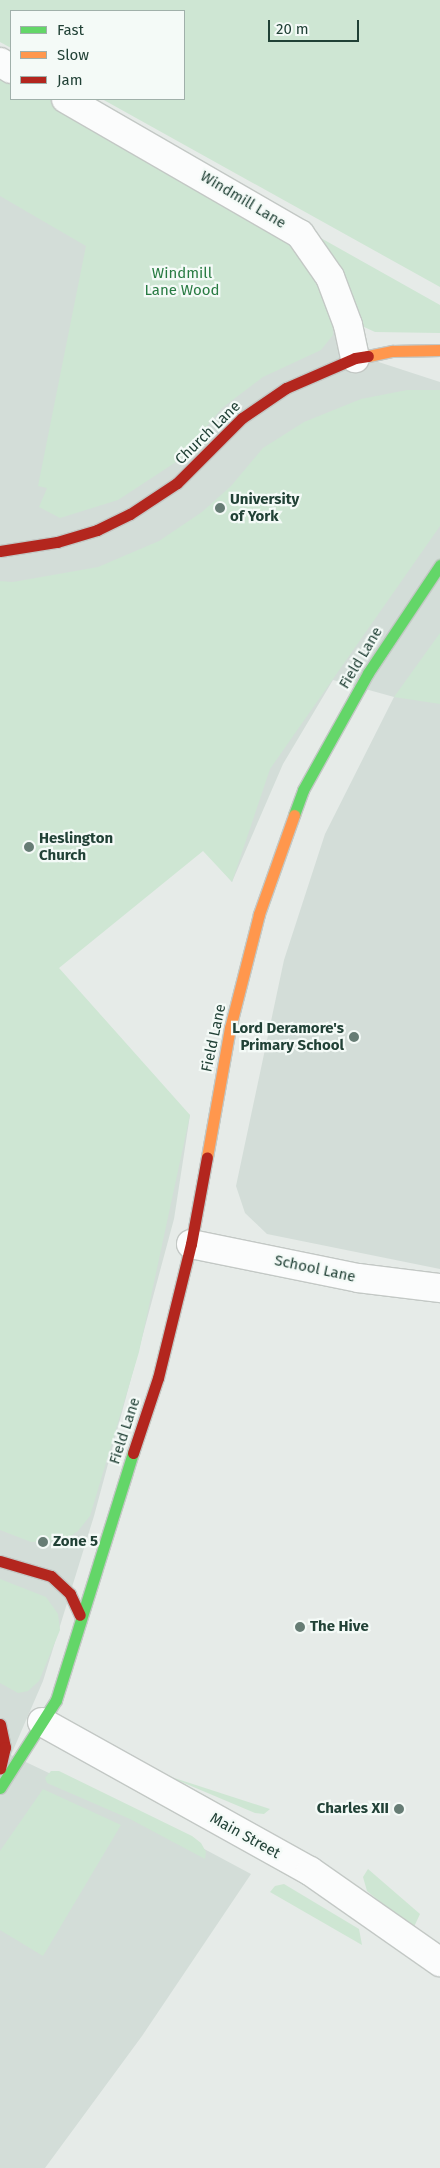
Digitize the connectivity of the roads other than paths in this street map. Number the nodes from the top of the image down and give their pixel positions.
1 (68, 100) edge
2 (440, 350) edge
3 (355, 358) junction
4 (0, 551) edge
5 (440, 565) edge
6 (190, 1244) junction
7 (440, 1288) edge
8 (102, 1550) junction
9 (0, 1561) edge
10 (84, 1564) dead end
11 (65, 1575) dead end
12 (51, 1576) junction
13 (80, 1615) junction
14 (0, 1714) edge
15 (13, 1723) dead end
16 (0, 1724) edge
17 (36, 1725) junction
18 (0, 1768) edge
19 (0, 1788) edge
20 (440, 1962) edge

1 - 3 street, Windmill Lane
2 - 3 street, Church Lane
3 - 4 street, Church Lane
5 - 6 street, Field Lane
6 - 7 street, School Lane
6 - 8 street, Field Lane
8 - 10 street
8 - 13 street, Field Lane
9 - 12 street
11 - 12 street
12 - 13 street
13 - 17 street, Field Lane
14 - 15 street
16 - 18 street
17 - 19 street
17 - 20 street, Main Street

